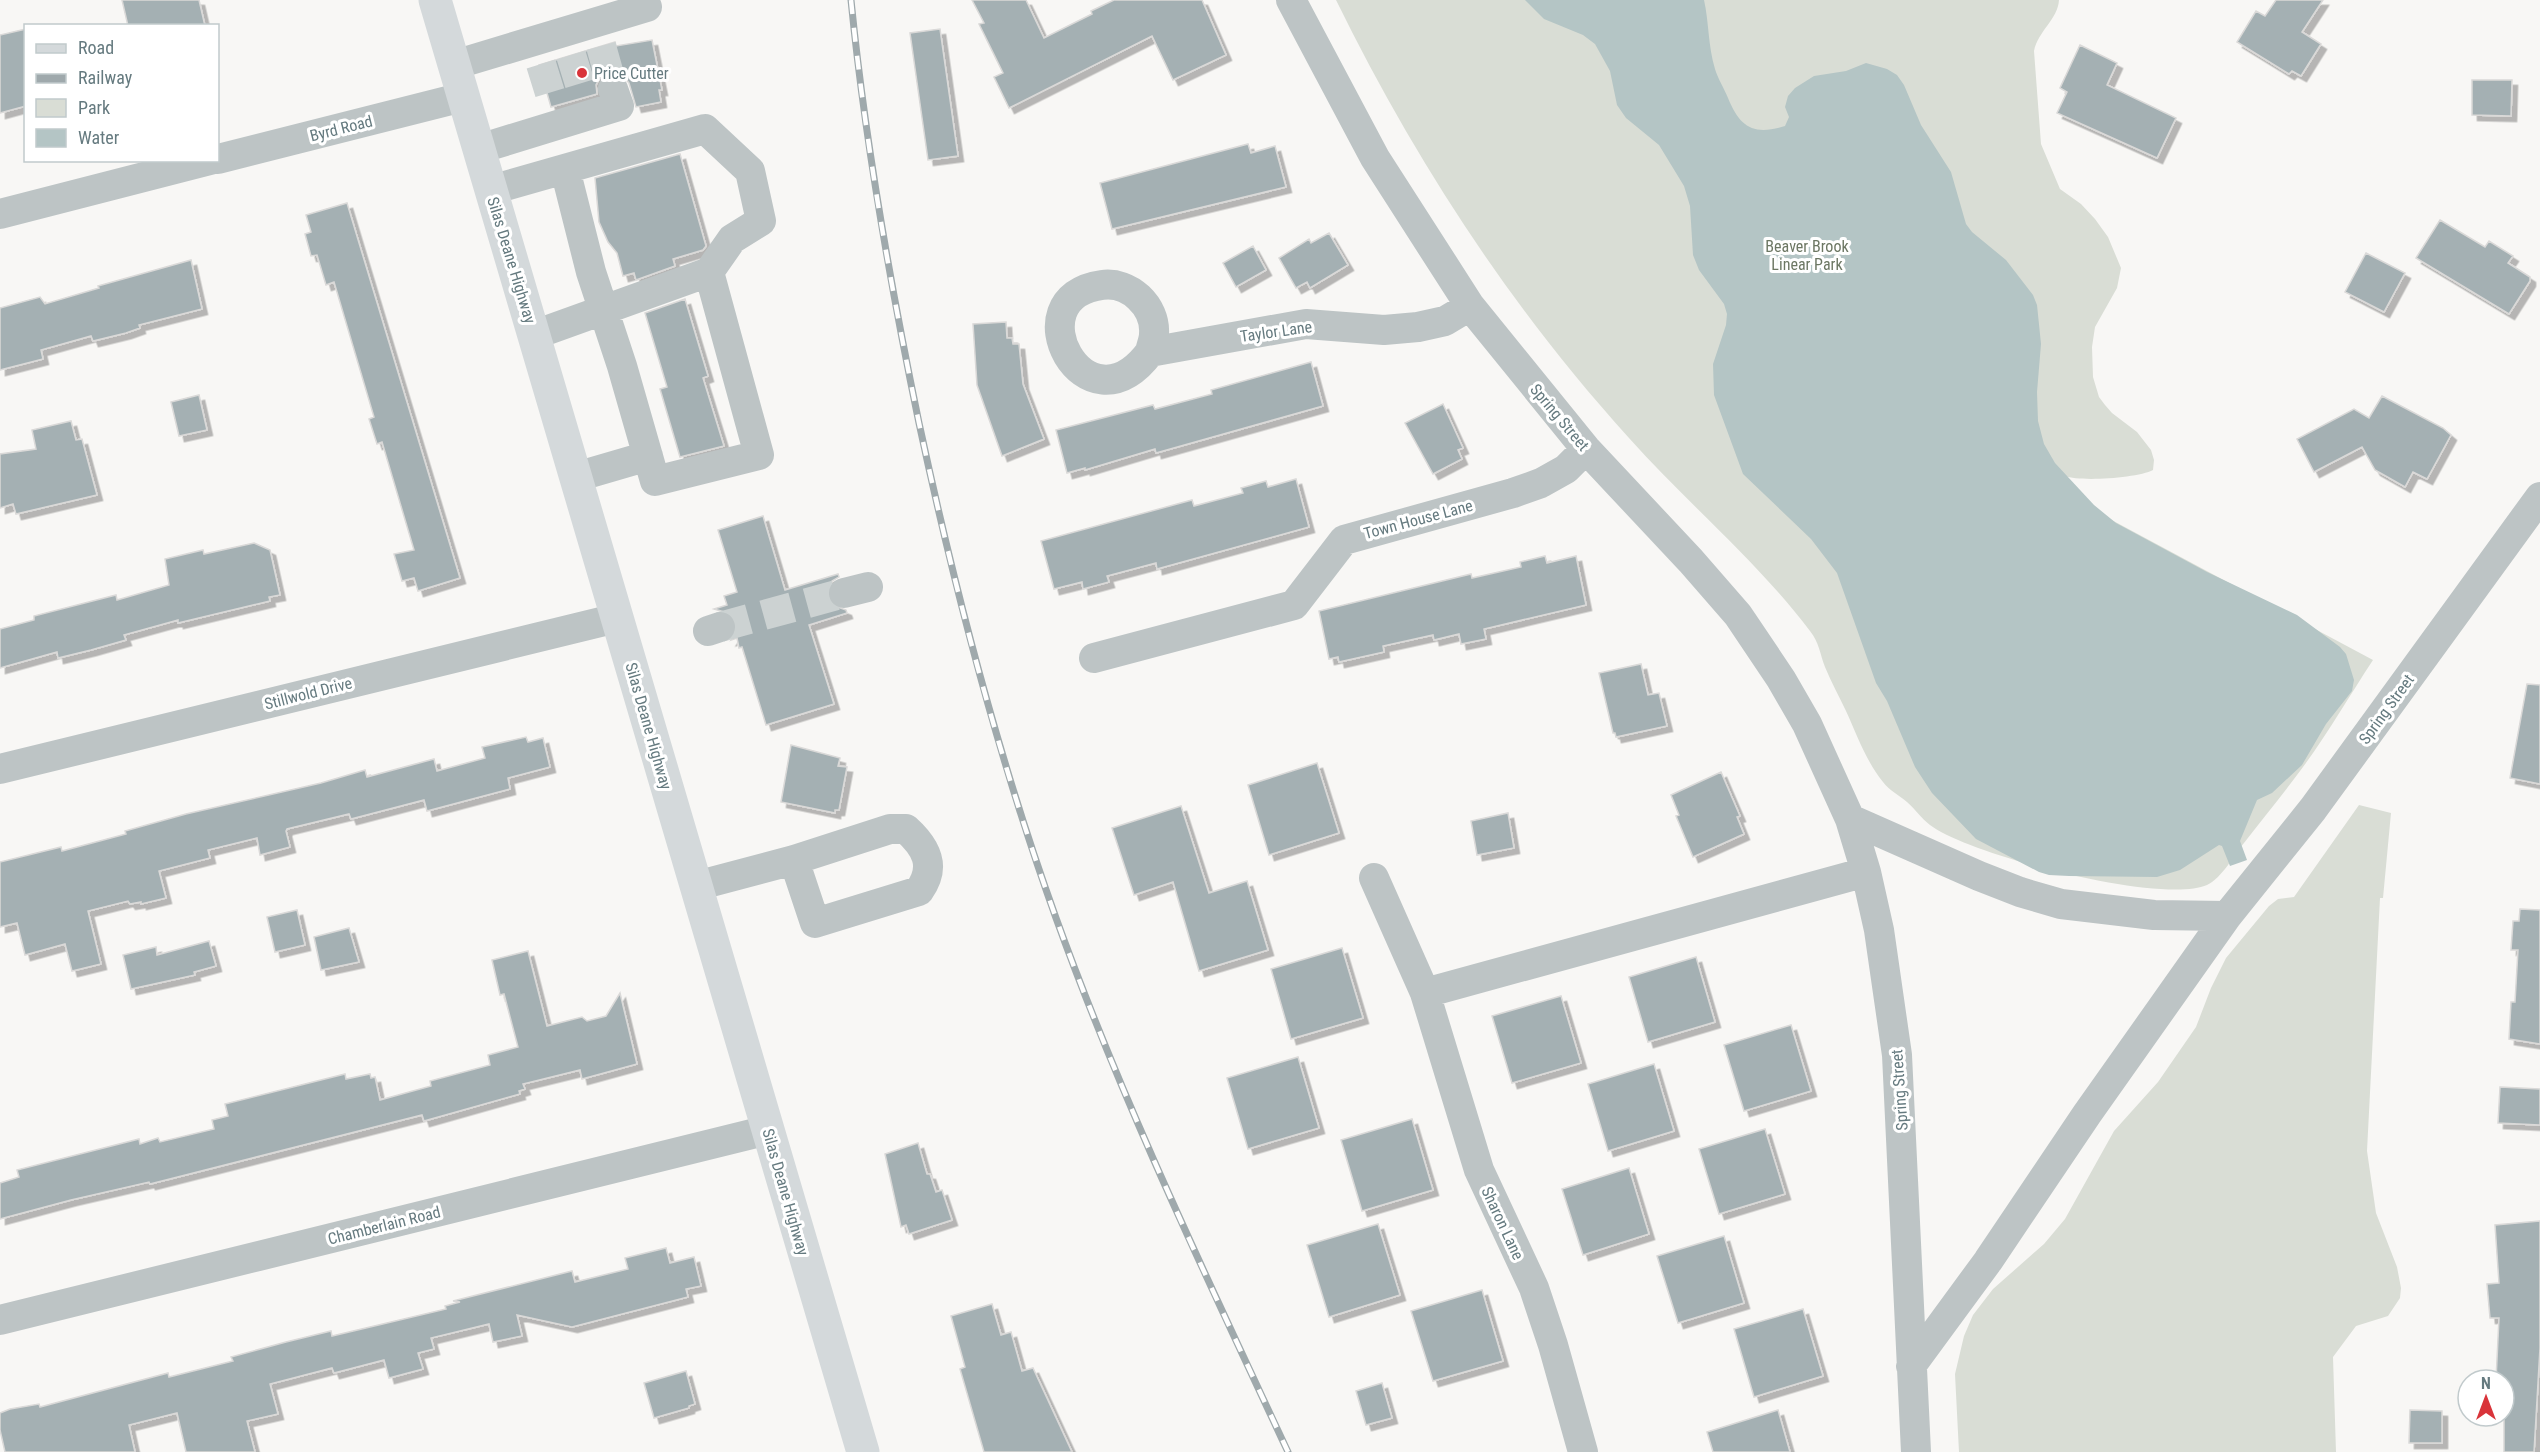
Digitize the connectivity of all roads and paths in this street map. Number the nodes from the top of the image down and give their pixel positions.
1 (435, 0) edge
2 (1291, 0) edge
3 (647, 7) dead end
4 (454, 65) junction
5 (613, 89) tunnel mouth
6 (464, 97) junction
7 (479, 150) junction
8 (219, 159) edge
9 (202, 162) edge
10 (566, 169) junction
11 (491, 190) junction
12 (0, 213) edge
13 (709, 272) junction
14 (1470, 306) junction
15 (605, 311) junction
16 (534, 335) junction
17 (1150, 352) dead end
18 (1586, 449) junction
19 (648, 456) junction
20 (576, 477) junction
21 (2540, 497) edge
22 (617, 618) junction
23 (1094, 658) dead end
24 (0, 769) edge
25 (1850, 819) junction
26 (794, 860) dead end
27 (1866, 872) junction
28 (1374, 878) dead end
29 (696, 885) junction
30 (2227, 916) junction
31 (1425, 993) junction
32 (768, 1130) junction
33 (0, 1320) edge
34 (1911, 1366) junction
35 (863, 1452) edge
36 (1583, 1452) edge
37 (1916, 1452) edge

1 - 4 main road, Silas Deane Highway
2 - 14 street, Spring Street
3 - 4 street
4 - 6 main road, Silas Deane Highway
5 - 7 street
6 - 7 main road, Silas Deane Highway
6 - 8 street, Byrd Road
7 - 11 main road, Silas Deane Highway
9 - 12 street
10 - 11 street
10 - 13 street
10 - 15 street
11 - 16 main road, Silas Deane Highway
13 - 15 street
13 - 19 street
14 - 17 street, Taylor Lane
14 - 18 street, Spring Street
15 - 16 street
15 - 19 street
16 - 20 main road, Silas Deane Highway
18 - 23 street, Town House Lane
18 - 25 street, Spring Street
19 - 20 street
20 - 22 main road, Silas Deane Highway
21 - 30 street, Spring Street
22 - 24 street, Stillwold Drive
22 - 29 main road, Silas Deane Highway
25 - 27 street, Spring Street
25 - 30 street
26 - 29 street
27 - 31 street
27 - 34 street, Spring Street
28 - 31 street, Sharon Lane
29 - 32 main road, Silas Deane Highway
30 - 34 street, Spring Street
31 - 36 street, Sharon Lane
32 - 33 street, Chamberlain Road
32 - 35 main road, Silas Deane Highway
34 - 37 street, Spring Street

